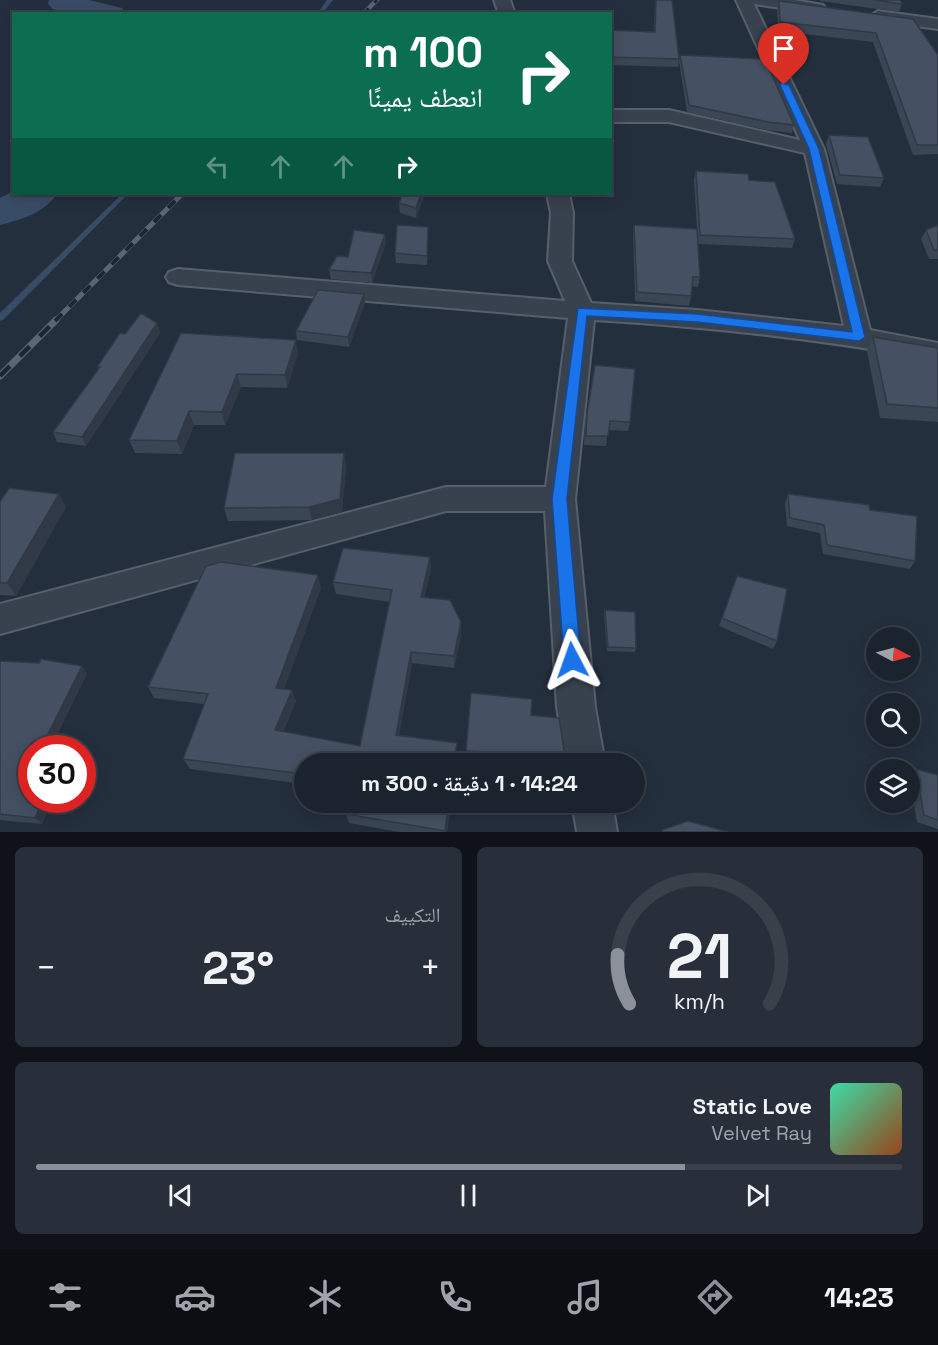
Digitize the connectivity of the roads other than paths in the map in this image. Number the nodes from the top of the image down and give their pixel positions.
1 (744, 0) edge
2 (758, 0) edge
3 (837, 10) edge
4 (859, 13) edge
5 (938, 24) edge
6 (612, 116) edge
7 (814, 149) junction
8 (558, 195) edge
9 (178, 277) dead end
10 (582, 311) junction
11 (859, 337) junction
12 (938, 352) edge
13 (560, 499) junction
14 (0, 619) edge
15 (584, 753) edge
16 (594, 813) edge
17 (597, 832) edge

1 - 7 street
2 - 3 street
4 - 5 street
6 - 7 street
7 - 11 street
8 - 10 street
9 - 10 street
10 - 11 street
10 - 13 street
11 - 12 street
13 - 14 street
13 - 15 street
16 - 17 street

